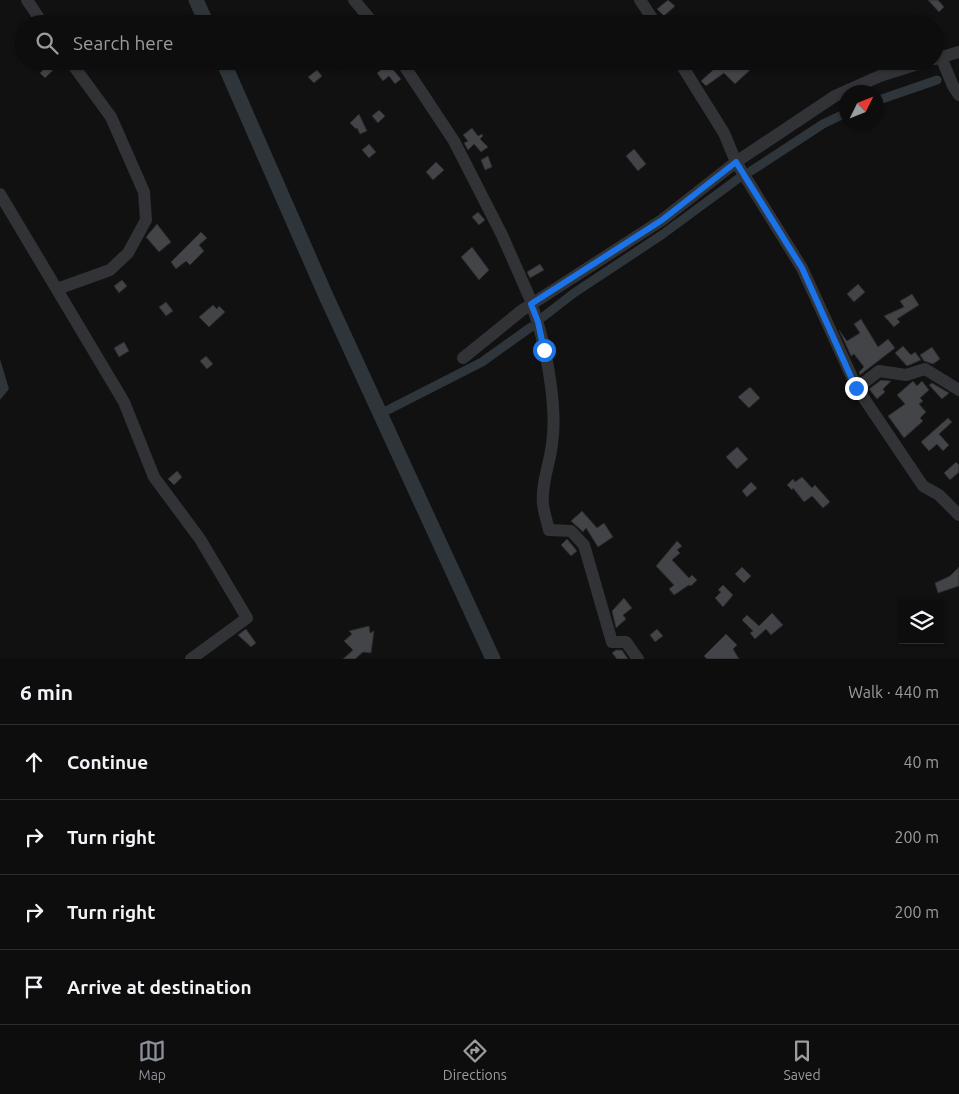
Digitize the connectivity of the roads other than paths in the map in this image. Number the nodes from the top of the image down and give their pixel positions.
1 (27, 0) edge
2 (354, 0) edge
3 (640, 0) edge
4 (37, 15) edge
5 (366, 15) edge
6 (650, 15) edge
7 (959, 52) edge
8 (944, 56) edge
9 (77, 70) edge
10 (407, 70) edge
11 (685, 70) edge
12 (899, 70) edge
13 (944, 70) edge
14 (959, 95) edge
15 (736, 162) junction
16 (0, 194) edge
17 (57, 289) junction
18 (532, 304) junction
19 (463, 358) dead end
20 (856, 388) junction
21 (959, 390) edge
22 (959, 515) edge
23 (191, 659) edge
24 (638, 659) edge

1 - 4 street
2 - 5 street
3 - 6 street
7 - 8 street
9 - 17 street
10 - 18 street
11 - 15 street
12 - 15 street
13 - 14 street
15 - 18 street
15 - 20 street
16 - 17 street
17 - 23 street
18 - 19 street
18 - 24 street
20 - 21 street
20 - 22 street

